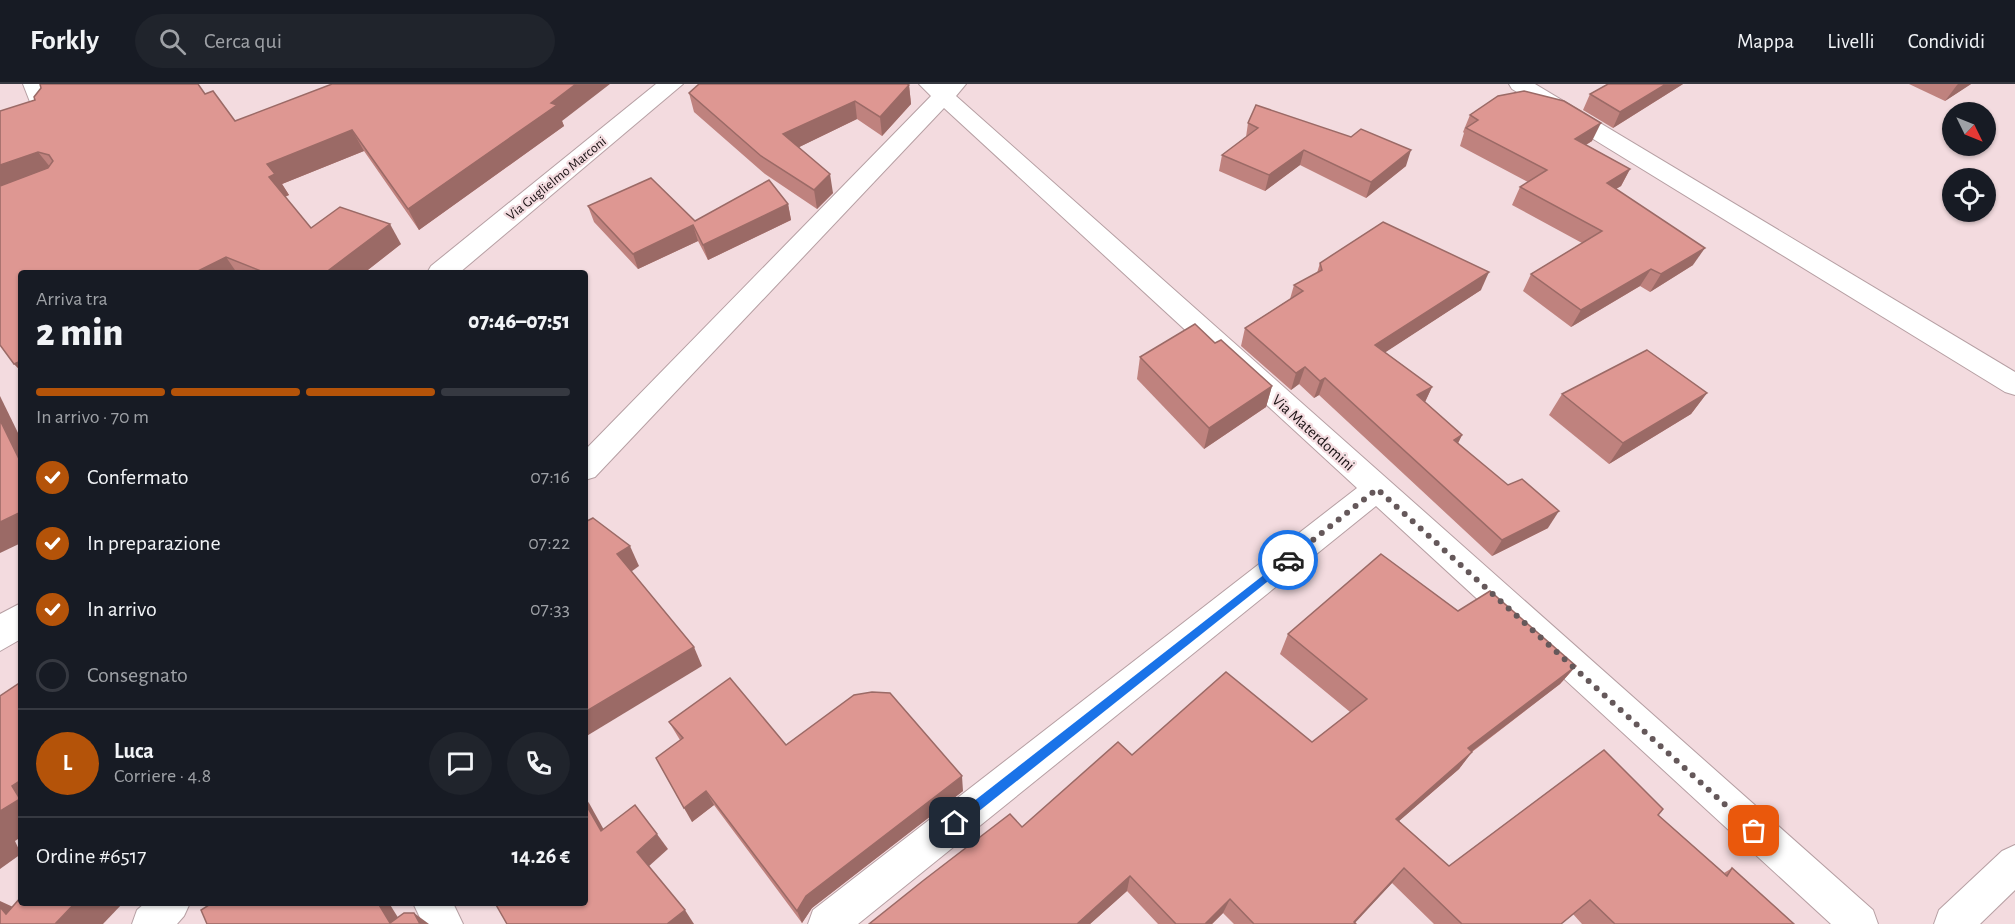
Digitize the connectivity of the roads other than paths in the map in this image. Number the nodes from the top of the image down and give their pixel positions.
1 (34, 84) edge
2 (671, 84) edge
3 (1520, 84) edge
4 (943, 88) edge
5 (0, 123) edge
6 (445, 270) edge
7 (2015, 385) edge
8 (588, 466) edge
9 (1377, 489) junction
10 (18, 620) edge
11 (0, 635) edge
12 (2015, 864) edge
13 (168, 906) edge
14 (434, 906) edge
15 (151, 924) edge
16 (444, 924) edge
17 (827, 924) edge
18 (1859, 924) edge
19 (1953, 924) edge

1 - 5 street
2 - 6 street, Via Guglielmo Marconi
3 - 7 street
4 - 8 street
4 - 9 street, Via Materdomini
9 - 17 street
9 - 18 street, Via Materdomini
10 - 11 street
12 - 19 street
13 - 15 street
14 - 16 street

